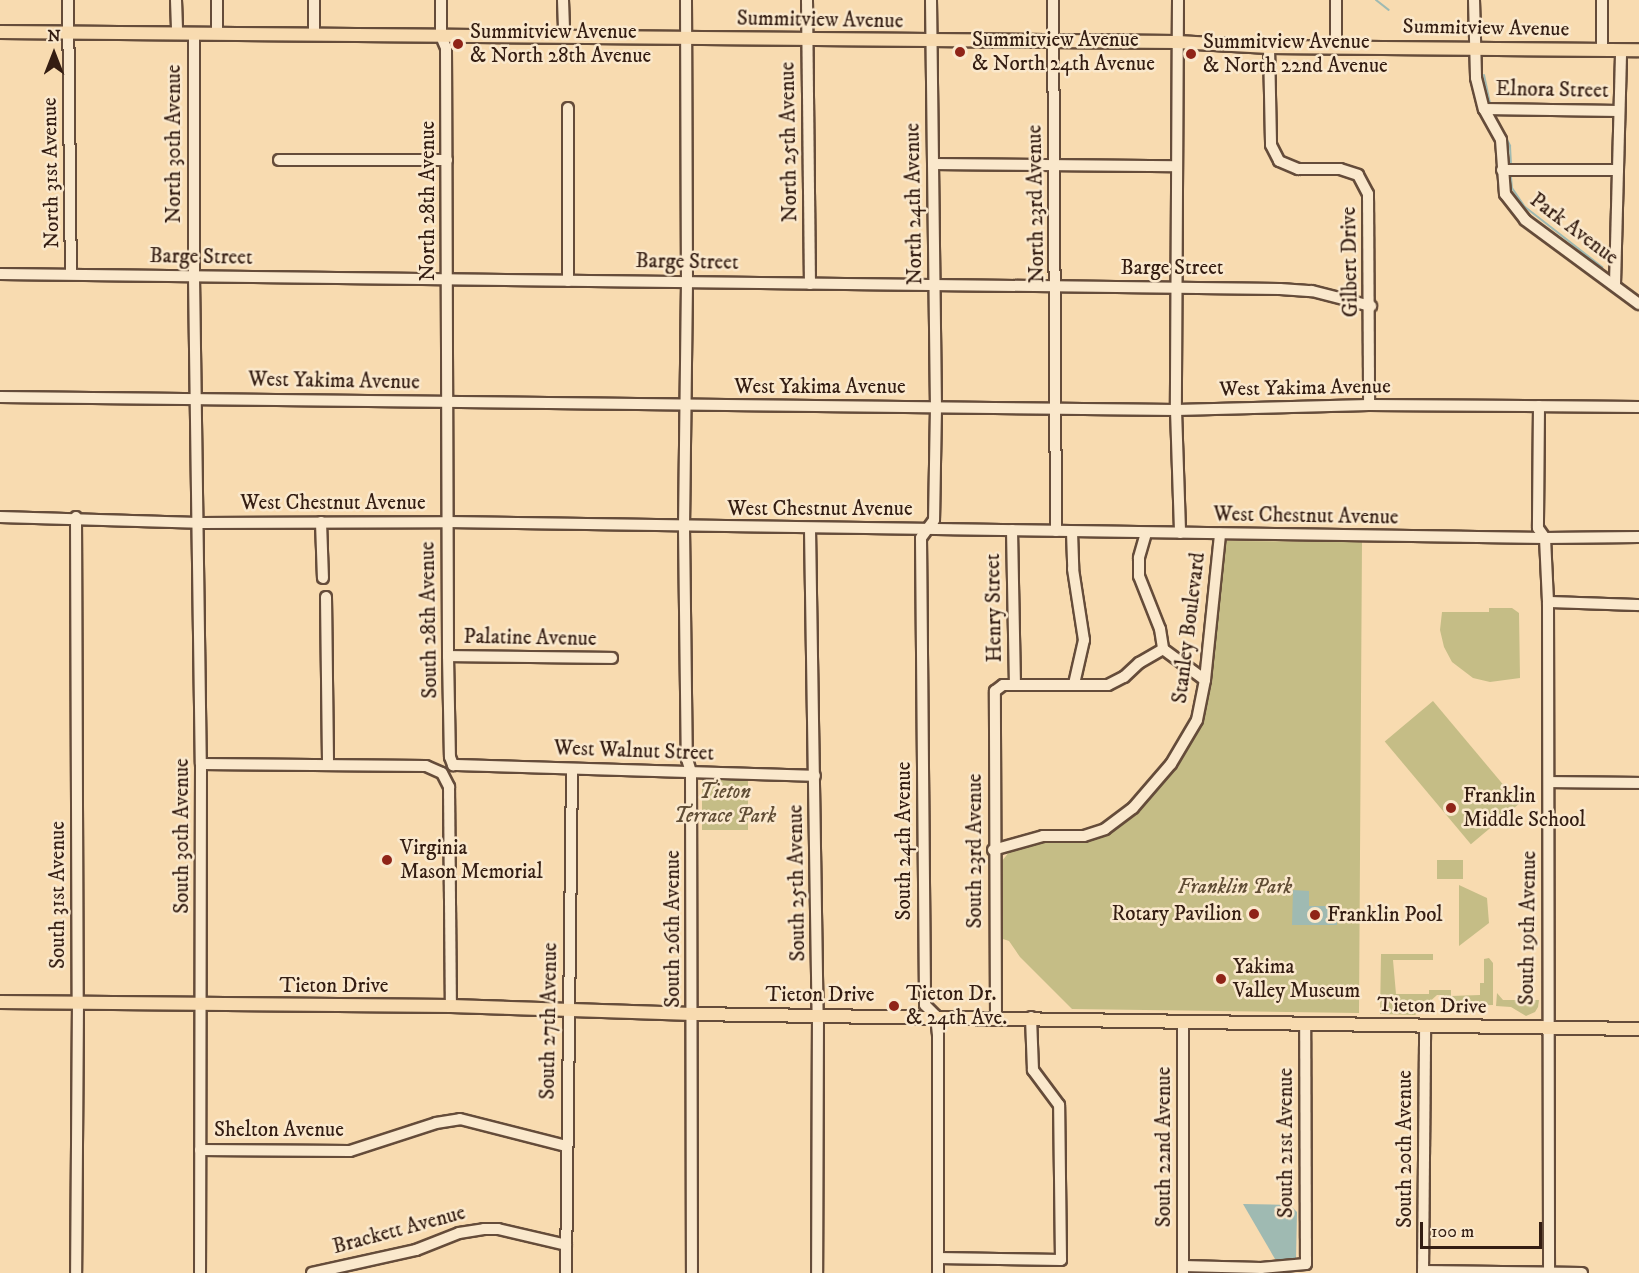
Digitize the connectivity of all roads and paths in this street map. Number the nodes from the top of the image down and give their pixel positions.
1 (69, 0) edge
2 (176, 0) edge
3 (217, 0) edge
4 (314, 0) edge
5 (441, 0) edge
6 (563, 0) edge
7 (686, 0) edge
8 (807, 0) edge
9 (932, 0) edge
10 (1053, 0) edge
11 (1178, 0) edge
12 (1336, 0) edge
13 (1474, 0) edge
14 (1602, 0) edge
15 (0, 32) edge
16 (69, 32) junction
17 (177, 34) junction
18 (194, 34) junction
19 (217, 34) junction
20 (314, 35) junction
21 (441, 36) junction
22 (564, 37) junction
23 (686, 39) junction
24 (807, 40) junction
25 (932, 41) junction
26 (1053, 42) junction
27 (1178, 42) junction
28 (1269, 46) junction
29 (1336, 46) junction
30 (1474, 47) junction
31 (1602, 49) junction
32 (1621, 50) junction
33 (1639, 50) edge
34 (568, 108) dead end
35 (1489, 109) junction
36 (1619, 111) junction
37 (279, 160) dead end
38 (447, 160) junction
39 (933, 164) junction
40 (1055, 166) junction
41 (1177, 166) junction
42 (1502, 170) junction
43 (1618, 170) junction
44 (0, 274) edge
45 (71, 274) junction
46 (194, 277) junction
47 (448, 279) junction
48 (568, 281) junction
49 (687, 282) junction
50 (810, 284) junction
51 (1615, 284) junction
52 (935, 285) junction
53 (1056, 288) junction
54 (1177, 288) junction
55 (1639, 304) edge
56 (1371, 306) junction
57 (0, 397) edge
58 (197, 399) junction
59 (446, 402) junction
60 (685, 405) junction
61 (1369, 405) junction
62 (1539, 406) junction
63 (936, 407) junction
64 (1057, 407) junction
65 (1639, 407) edge
66 (1176, 410) junction
67 (0, 517) edge
68 (76, 518) junction
69 (321, 522) junction
70 (447, 522) junction
71 (198, 523) junction
72 (684, 528) junction
73 (810, 529) junction
74 (930, 529) junction
75 (1012, 530) junction
76 (1056, 531) junction
77 (1072, 531) junction
78 (1146, 533) junction
79 (1180, 533) junction
80 (1220, 534) junction
81 (1639, 537) edge
82 (1545, 538) junction
83 (323, 578) dead end
84 (326, 597) dead end
85 (1548, 602) junction
86 (1639, 605) edge
87 (1163, 649) junction
88 (448, 656) junction
89 (612, 658) dead end
90 (1205, 680) junction
91 (1074, 684) junction
92 (1015, 685) junction
93 (201, 764) junction
94 (328, 765) junction
95 (453, 765) joint
96 (572, 769) junction
97 (692, 772) junction
98 (815, 776) junction
99 (1549, 782) junction
100 (1639, 783) edge
101 (993, 850) junction
102 (0, 1002) edge
103 (78, 1002) junction
104 (200, 1005) junction
105 (451, 1006) junction
106 (569, 1011) junction
107 (693, 1014) junction
108 (818, 1014) junction
109 (936, 1016) junction
110 (996, 1017) junction
111 (1032, 1017) junction
112 (1183, 1021) junction
113 (1305, 1023) junction
114 (1425, 1026) junction
115 (1546, 1027) junction
116 (1639, 1029) edge
117 (566, 1146) junction
118 (200, 1150) junction
119 (566, 1245) junction
120 (938, 1258) junction
121 (1183, 1270) edge
122 (1424, 1272) edge
123 (76, 1273) edge
124 (200, 1273) edge
125 (312, 1273) edge
126 (566, 1273) edge
127 (692, 1273) edge
128 (817, 1273) edge
129 (938, 1273) edge
130 (1549, 1273) edge
131 (1582, 1273) edge

1 - 16 street, North 31st Avenue
2 - 17 street, North 30th Avenue
3 - 19 street
4 - 20 street
5 - 21 street, North 28th Avenue
6 - 22 street
7 - 23 street, South 26th Avenue
8 - 24 street, North 25th Avenue
9 - 25 street, North 24th Avenue
10 - 26 street, North 23rd Avenue
11 - 27 street
12 - 29 street
13 - 30 street, Park Avenue
14 - 31 street
15 - 16 main road, Summitview Avenue
16 - 17 main road, Summitview Avenue
16 - 45 street, North 31st Avenue
17 - 18 main road, Summitview Avenue
18 - 19 main road, Summitview Avenue
18 - 46 street, North 30th Avenue
19 - 20 main road, Summitview Avenue
20 - 21 main road, Summitview Avenue
21 - 22 main road, Summitview Avenue
21 - 38 street, North 28th Avenue
22 - 23 main road, Summitview Avenue
23 - 24 main road, Summitview Avenue
23 - 49 street, South 26th Avenue
24 - 25 main road, Summitview Avenue
24 - 50 street, North 25th Avenue
25 - 26 main road, Summitview Avenue
25 - 39 street, North 24th Avenue
26 - 27 main road, Summitview Avenue
26 - 40 street, North 23rd Avenue
27 - 28 main road, Summitview Avenue
27 - 41 street
28 - 29 main road, Summitview Avenue
28 - 56 street, Gilbert Drive
29 - 30 main road, Summitview Avenue
30 - 31 main road, Summitview Avenue
30 - 35 street, Park Avenue
31 - 32 main road, Summitview Avenue
32 - 33 main road, Summitview Avenue
32 - 36 street
34 - 48 street
35 - 36 street, Elnora Street
35 - 42 street, Park Avenue
36 - 43 street
37 - 38 street
38 - 47 street, North 28th Avenue
39 - 40 street
39 - 52 street, North 24th Avenue
40 - 41 street
40 - 53 street, North 23rd Avenue
41 - 54 street
42 - 43 street
42 - 51 street, Park Avenue
43 - 51 street
44 - 45 street, Barge Street
45 - 46 street, Barge Street
46 - 47 street, Barge Street
46 - 58 street, North 30th Avenue
47 - 48 street, Barge Street
47 - 59 street, North 28th Avenue
48 - 49 street, Barge Street
49 - 50 street, Barge Street
49 - 60 street, South 26th Avenue
50 - 52 street, Barge Street
51 - 55 street, Park Avenue
52 - 53 street, Barge Street
52 - 63 street, North 24th Avenue
53 - 54 street, Barge Street
53 - 64 street, North 23rd Avenue
54 - 56 street, Barge Street
54 - 66 street
56 - 61 street, Gilbert Drive
57 - 58 street, West Yakima Avenue
58 - 59 street, West Yakima Avenue
58 - 71 street, South 30th Avenue
59 - 60 street, West Yakima Avenue
59 - 70 street, South 28th Avenue
60 - 63 street, West Yakima Avenue
60 - 72 street, South 26th Avenue
61 - 62 street, West Yakima Avenue
61 - 66 street, West Yakima Avenue
62 - 65 street, West Yakima Avenue
62 - 82 street, South 19th Avenue
63 - 64 street, West Yakima Avenue
63 - 74 street, South 24th Avenue
64 - 66 street, West Yakima Avenue
64 - 76 street
66 - 79 street
67 - 68 street, West Chestnut Avenue
68 - 71 street, West Chestnut Avenue
68 - 103 street, South 31st Avenue
69 - 70 street, West Chestnut Avenue
69 - 71 street, West Chestnut Avenue
69 - 83 street
70 - 72 street, West Chestnut Avenue
70 - 88 street, South 28th Avenue
71 - 93 street, South 30th Avenue
72 - 73 street, West Chestnut Avenue
72 - 97 street, South 26th Avenue
73 - 74 street, West Chestnut Avenue
73 - 98 street, South 25th Avenue
74 - 75 street, West Chestnut Avenue
74 - 109 street, South 24th Avenue
75 - 76 street, West Chestnut Avenue
75 - 92 street, Henry Street
76 - 77 street, West Chestnut Avenue
77 - 78 street, West Chestnut Avenue
77 - 91 street
78 - 79 street, West Chestnut Avenue
78 - 87 street
79 - 80 street, West Chestnut Avenue
80 - 82 street, West Chestnut Avenue
80 - 90 street, Stanley Boulevard
81 - 82 street, West Chestnut Avenue
82 - 85 street, South 19th Avenue
84 - 94 street
85 - 86 street
85 - 99 street, South 19th Avenue
87 - 90 street
87 - 91 street
88 - 89 street, Palatine Avenue
88 - 95 street, South 28th Avenue
90 - 101 street, Stanley Boulevard
91 - 92 street
92 - 101 street, South 23rd Avenue
93 - 94 street
93 - 104 street, South 30th Avenue
94 - 105 street
95 - 96 street, West Walnut Street
96 - 97 street, West Walnut Street
96 - 106 street, South 27th Avenue
97 - 98 street, West Walnut Street
97 - 107 street, South 26th Avenue
98 - 108 street, South 25th Avenue
99 - 100 street
99 - 115 street, South 19th Avenue
101 - 110 street, South 23rd Avenue
102 - 103 main road, Tieton Drive
103 - 104 main road, Tieton Drive
103 - 123 street, South 31st Avenue
104 - 105 main road, Tieton Drive
104 - 118 street, South 30th Avenue
105 - 106 main road, Tieton Drive
106 - 107 main road, Tieton Drive
106 - 117 street, South 27th Avenue
107 - 108 main road, Tieton Drive
107 - 127 street, South 26th Avenue
108 - 109 main road, Tieton Drive
108 - 128 street, South 25th Avenue
109 - 110 main road, Tieton Drive
109 - 120 street, South 24th Avenue
110 - 111 main road, Tieton Drive
111 - 112 main road, Tieton Drive
111 - 120 street
112 - 113 main road, Tieton Drive
112 - 121 street, South 22nd Avenue
113 - 114 main road, Tieton Drive
113 - 121 street, South 21st Avenue
114 - 115 main road, Tieton Drive
114 - 122 street, South 20th Avenue
115 - 116 main road, Tieton Drive
115 - 130 street, South 19th Avenue
117 - 118 street, Shelton Avenue
117 - 119 street, South 27th Avenue
118 - 124 street, South 30th Avenue
119 - 125 street, Brackett Avenue
119 - 126 street, South 27th Avenue
120 - 129 street, South 24th Avenue
122 - 130 street
130 - 131 street

